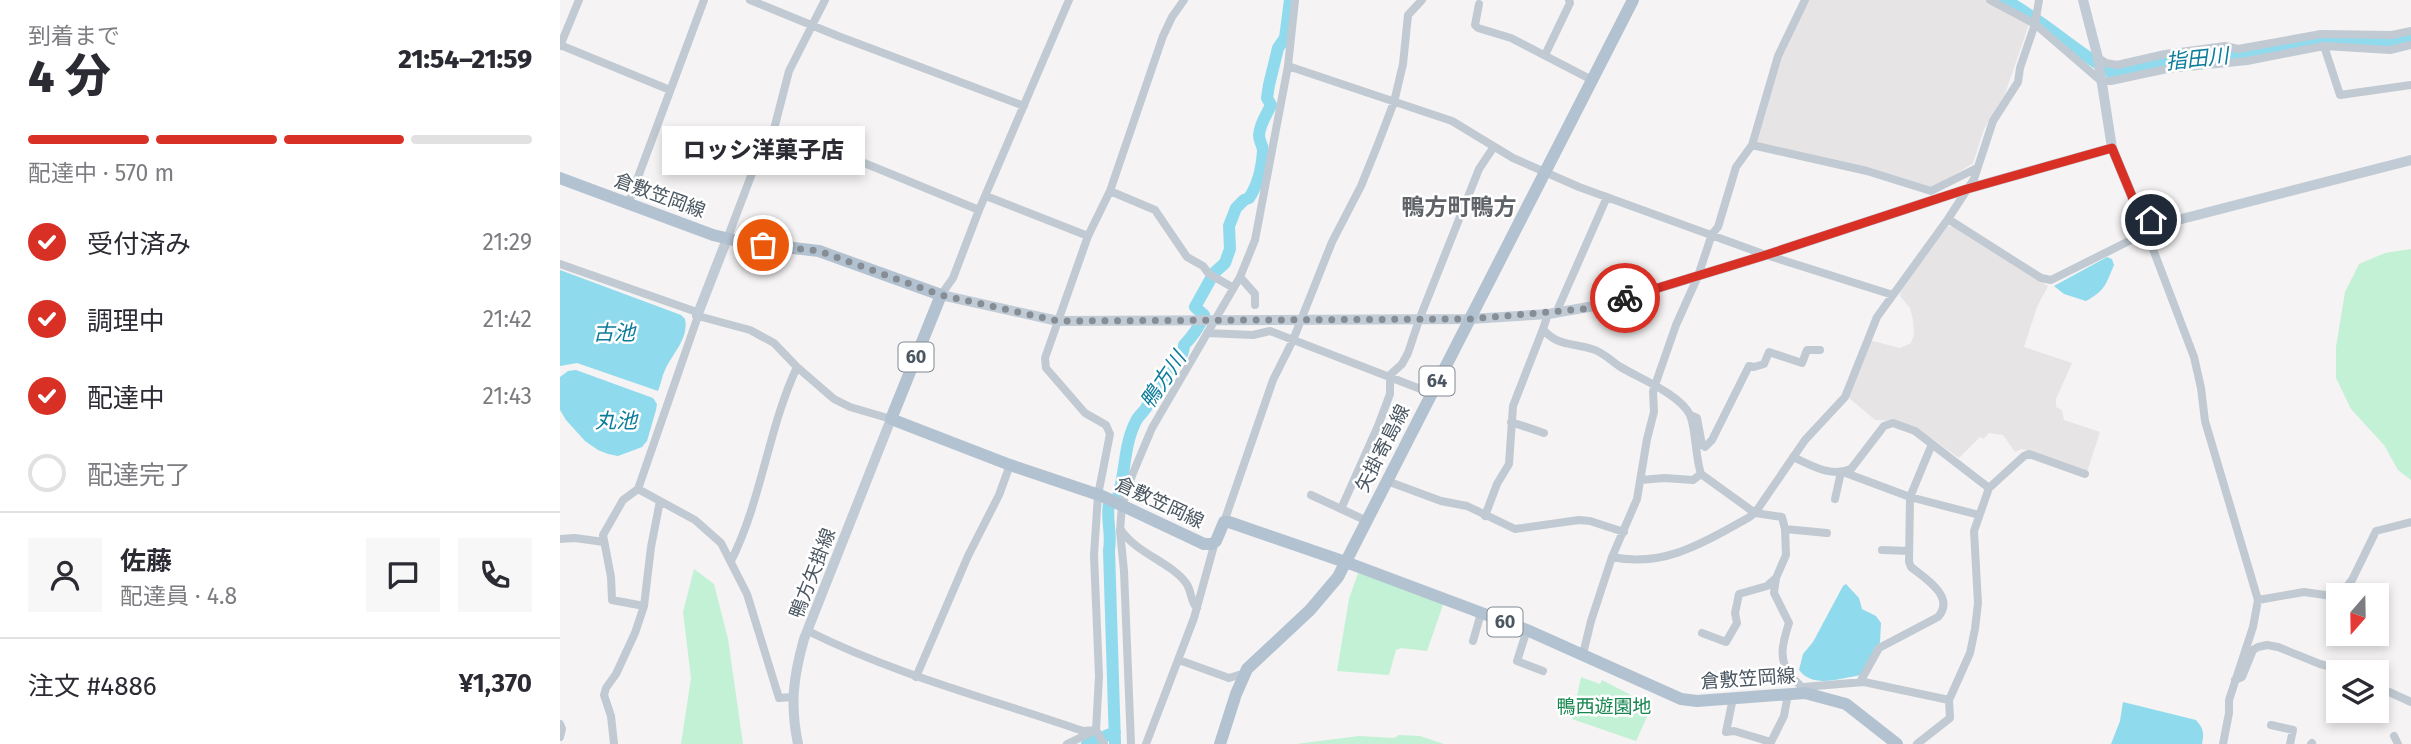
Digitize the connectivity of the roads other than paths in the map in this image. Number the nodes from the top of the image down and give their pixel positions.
1 (579, 0) edge
2 (704, 0) edge
3 (750, 0) edge
4 (825, 0) edge
5 (1069, 0) edge
6 (1184, 0) edge
7 (1295, 0) edge
8 (1422, 0) edge
9 (1569, 0) edge
10 (1633, 0) edge
11 (1805, 0) edge
12 (1990, 0) edge
13 (2083, 0) edge
14 (2038, 3) edge
15 (1479, 4) dead end
16 (2035, 24) junction
17 (814, 25) junction
18 (2411, 31) edge
19 (560, 45) edge
20 (2411, 45) edge
21 (2324, 46) junction
22 (1545, 55) junction
23 (2098, 58) junction
24 (1288, 66) junction
25 (1592, 80) junction
26 (2101, 81) junction
27 (2411, 85) edge
28 (670, 90) junction
29 (1394, 102) junction
30 (1024, 106) junction
31 (773, 134) junction
32 (1752, 145) junction
33 (1493, 148) junction
34 (2112, 148) junction
35 (2411, 160) edge
36 (1978, 168) junction
37 (1544, 173) junction
38 (560, 178) edge
39 (1967, 189) junction
40 (1110, 191) junction
41 (986, 195) junction
42 (1607, 197) junction
43 (628, 204) junction
44 (979, 210) junction
45 (1948, 219) junction
46 (2149, 226) junction
47 (1712, 234) junction
48 (1088, 236) junction
49 (727, 239) junction
50 (1766, 255) junction
51 (560, 264) edge
52 (1698, 276) junction
53 (1240, 277) junction
54 (1232, 287) junction
55 (941, 295) junction
56 (1893, 295) junction
57 (1255, 305) dead end
58 (1552, 313) junction
59 (698, 316) junction
60 (1470, 319) junction
61 (1213, 320) junction
62 (1300, 320) junction
63 (1419, 320) junction
64 (1058, 321) junction
65 (1543, 329) junction
66 (1207, 333) junction
67 (1293, 340) junction
68 (1820, 350) dead end
69 (797, 367) junction
70 (1390, 377) junction
71 (1655, 385) junction
72 (1431, 393) junction
73 (1689, 415) junction
74 (891, 419) junction
75 (1511, 422) junction
76 (1544, 433) dead end
77 (1932, 444) junction
78 (1793, 457) junction
79 (1010, 465) junction
80 (1842, 472) junction
81 (1701, 474) junction
82 (2085, 474) dead end
83 (1641, 480) junction
84 (1387, 481) junction
85 (1989, 488) junction
86 (638, 489) junction
87 (1311, 495) dead end
88 (1100, 496) junction
89 (1910, 497) junction
90 (1835, 499) dead end
91 (660, 501) junction
92 (1122, 505) junction
93 (1341, 509) junction
94 (1755, 513) junction
95 (1979, 514) junction
96 (1485, 516) junction
97 (1367, 521) junction
98 (1223, 522) junction
99 (2411, 522) edge
100 (1120, 528) junction
101 (1785, 529) junction
102 (1624, 532) junction
103 (1827, 533) dead end
104 (560, 539) edge
105 (1216, 541) junction
106 (604, 542) junction
107 (1882, 550) dead end
108 (1909, 551) junction
109 (1612, 557) junction
110 (731, 561) junction
111 (1344, 563) junction
112 (1776, 578) junction
113 (2258, 600) junction
114 (645, 607) junction
115 (1196, 608) junction
116 (1481, 613) junction
117 (1527, 630) junction
118 (808, 631) junction
119 (1702, 633) dead end
120 (1473, 640) dead end
121 (1583, 654) junction
122 (1179, 660) junction
123 (2326, 666) edge
124 (1543, 671) dead end
125 (1245, 673) junction
126 (916, 677) junction
127 (2235, 680) junction
128 (1860, 682) junction
129 (1804, 690) junction
130 (2389, 692) edge
131 (1788, 694) junction
132 (792, 698) junction
133 (1733, 698) junction
134 (1950, 700) junction
135 (2411, 702) edge
136 (560, 724) edge
137 (2271, 724) dead end
138 (795, 730) junction
139 (1096, 730) junction
140 (560, 737) edge
141 (614, 744) edge
142 (789, 744) edge
143 (798, 744) edge
144 (1067, 744) edge
145 (1104, 744) edge
146 (1130, 744) edge
147 (1146, 744) edge
148 (1220, 744) edge
149 (1897, 744) edge
150 (1917, 744) edge
151 (2223, 744) edge
152 (2290, 744) edge

1 - 19 street
2 - 28 street
3 - 17 street
4 - 17 street
5 - 30 street
6 - 40 street
7 - 24 street
8 - 29 street
9 - 22 street
10 - 25 main road, 矢掛寄島線 / 64
11 - 32 street
12 - 16 street
13 - 23 street
14 - 16 street
15 - 22 street
16 - 26 street
16 - 36 street
17 - 30 street
17 - 31 street
18 - 23 street
19 - 28 street
20 - 21 street
21 - 26 street
21 - 27 street
22 - 25 street
23 - 26 street
24 - 29 street
24 - 53 street
25 - 37 main road, 矢掛寄島線 / 64
26 - 34 street
28 - 43 street
29 - 33 street
29 - 62 street
30 - 41 street
31 - 44 street
31 - 49 street
32 - 36 street
32 - 47 street
33 - 37 street
33 - 63 street
34 - 39 street
34 - 46 street
35 - 46 street
36 - 39 street
37 - 42 street
37 - 60 main road, 矢掛寄島線 / 64
38 - 43 main road, 倉敷笠岡線
39 - 45 street
39 - 50 street
40 - 48 street
40 - 54 street
41 - 44 street
41 - 48 street
42 - 47 street
42 - 58 street
43 - 49 main road, 倉敷笠岡線
44 - 55 street
45 - 46 street
45 - 56 street
46 - 113 street
47 - 50 street
47 - 52 street
48 - 64 street
49 - 55 main road, 倉敷笠岡線
49 - 59 street
50 - 52 street
50 - 56 street
51 - 59 street
52 - 58 street
52 - 71 street
53 - 54 street
53 - 57 street
54 - 61 street
55 - 64 street
55 - 74 main road, 60
56 - 78 street
58 - 60 street
58 - 65 street
59 - 69 street
59 - 86 street
60 - 63 street
60 - 72 main road, 矢掛寄島線 / 64
61 - 62 street
61 - 64 street
61 - 66 street
62 - 63 street
62 - 67 street
63 - 70 street
64 - 88 street
65 - 71 street
65 - 75 street
66 - 67 street
66 - 92 street
67 - 70 street
67 - 98 street
68 - 73 street
69 - 74 street
69 - 110 street
70 - 72 street
70 - 93 street
71 - 73 street
71 - 83 street
72 - 84 main road, 矢掛寄島線 / 64
73 - 81 street
74 - 79 main road, 倉敷笠岡線
74 - 118 street, 鴨方矢掛線
75 - 76 street
75 - 96 street
77 - 80 street
77 - 85 street
77 - 89 street
78 - 80 street
78 - 94 street
79 - 88 main road, 倉敷笠岡線
79 - 126 street
80 - 89 street
80 - 90 street
81 - 83 street
81 - 94 street
82 - 85 street
83 - 102 street
84 - 96 street
84 - 97 main road, 矢掛寄島線 / 64
85 - 95 street
86 - 91 street
86 - 106 street
87 - 93 street
88 - 92 main road, 倉敷笠岡線
88 - 139 street
89 - 95 street
89 - 108 street
91 - 110 street
91 - 114 street
92 - 100 street
92 - 105 main road, 倉敷笠岡線
93 - 97 street
94 - 101 street
94 - 109 street
95 - 134 street
96 - 102 street
97 - 111 main road, 矢掛寄島線 / 64
98 - 105 main road, 倉敷笠岡線
98 - 111 main road, 倉敷笠岡線 / 60
99 - 113 street
100 - 115 street
100 - 146 street
101 - 103 street
101 - 112 street
102 - 109 street
104 - 106 street
105 - 115 street
106 - 114 street
107 - 108 street
108 - 128 street
109 - 121 street
110 - 132 street
111 - 116 main road, 倉敷笠岡線 / 60
111 - 125 main road, 矢掛寄島線 / 64
112 - 119 street
112 - 129 street
113 - 127 street
114 - 141 street
115 - 122 street
116 - 117 main road, 倉敷笠岡線 / 60
116 - 120 street
117 - 121 main road, 倉敷笠岡線 / 60
117 - 124 street
118 - 126 street
118 - 132 street, 鴨方矢掛線
121 - 133 main road, 倉敷笠岡線 / 60
122 - 125 street
122 - 147 street
123 - 127 street
125 - 148 main road, 矢掛寄島線 / 64
126 - 139 street
127 - 151 street
128 - 129 street
128 - 134 street
129 - 131 main road, 倉敷笠岡線 / 60
129 - 149 main road, 倉敷笠岡線 / 60
130 - 135 street
131 - 133 main road, 倉敷笠岡線 / 60
131 - 133 street
132 - 138 street, 鴨方矢掛線
134 - 150 street
136 - 140 street
137 - 152 street
138 - 142 street
138 - 143 street, 鴨方矢掛線
139 - 144 street
139 - 145 street

